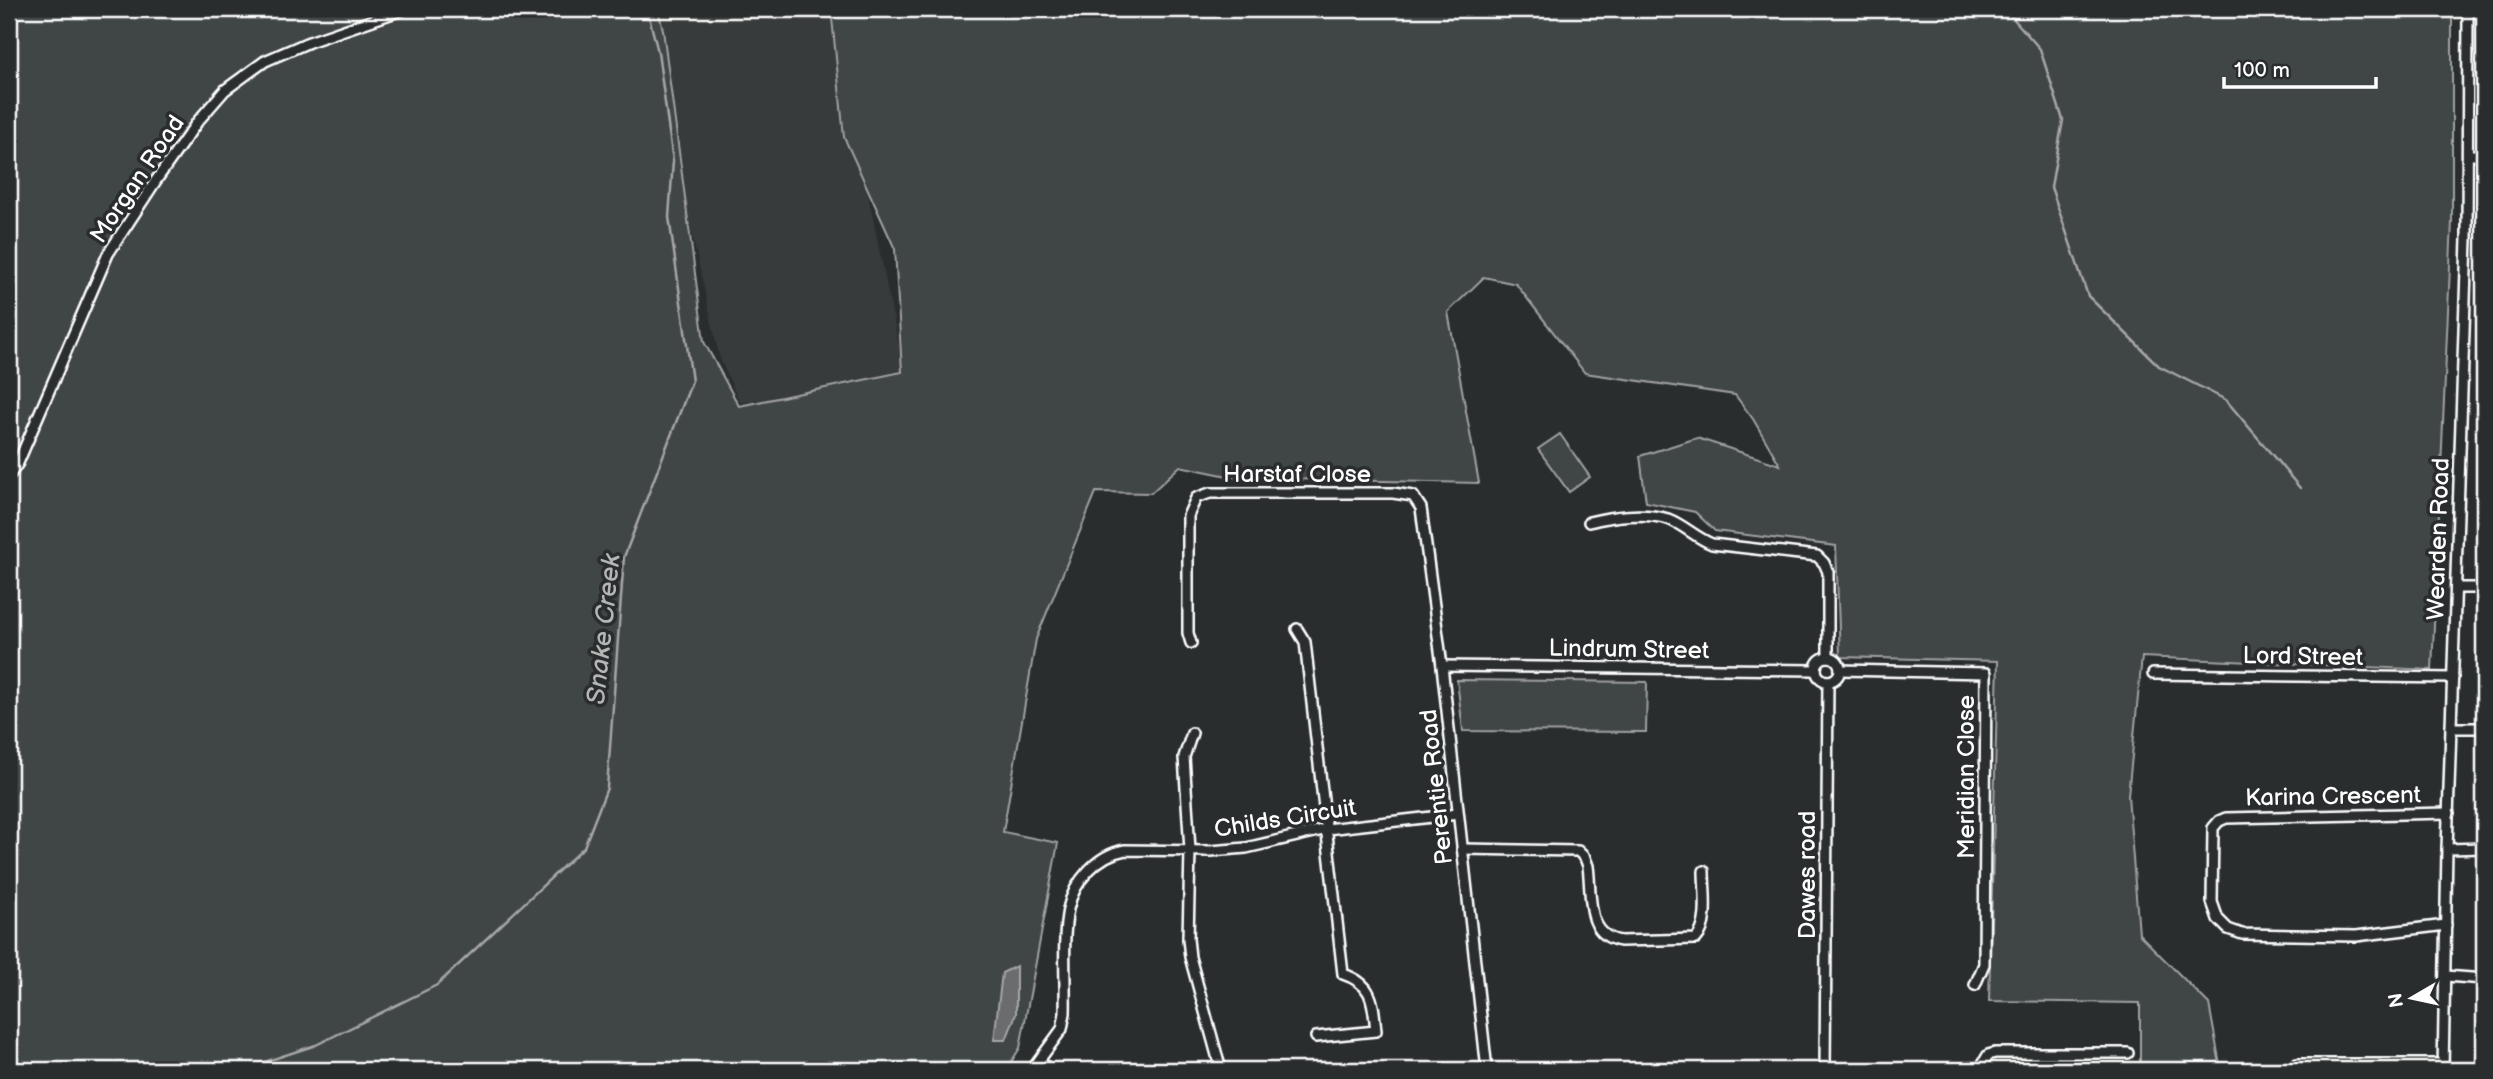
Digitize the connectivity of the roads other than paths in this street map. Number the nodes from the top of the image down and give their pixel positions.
1 (405, 9) edge
2 (2468, 9) edge
3 (2468, 155) junction
4 (2484, 155) edge
5 (9, 476) edge
6 (1417, 500) joint
7 (1589, 522) dead end
8 (2456, 588) junction
9 (2484, 588) edge
10 (1297, 629) dead end
11 (1191, 643) dead end
12 (1828, 657) junction
13 (1442, 666) junction
14 (1816, 670) junction
15 (1840, 670) junction
16 (2153, 674) dead end
17 (2453, 678) junction
18 (1828, 681) junction
19 (2451, 728) junction
20 (2484, 728) edge
21 (1192, 733) dead end
22 (2448, 813) junction
23 (1458, 814) junction
24 (1327, 830) junction
25 (2484, 848) edge
26 (1462, 849) junction
27 (2447, 849) junction
28 (1190, 850) junction
29 (1704, 871) dead end
30 (2446, 925) junction
31 (2446, 976) junction
32 (2484, 979) edge
33 (1975, 985) dead end
34 (1315, 1037) dead end
35 (2128, 1053) dead end
36 (1039, 1062) junction
37 (2297, 1064) dead end
38 (2443, 1067) edge
39 (1032, 1070) edge
40 (1051, 1070) edge
41 (1221, 1070) edge
42 (1488, 1070) edge
43 (1825, 1070) edge
44 (1979, 1070) edge

1 - 5 street, Morgan Road
2 - 3 street, Wearden Road
3 - 4 street
3 - 8 street, Wearden Road
6 - 11 street, Harstaf Close
6 - 13 street, Perentie Road
7 - 12 street
8 - 9 street
8 - 17 street, Wearden Road
10 - 24 street
12 - 14 street
12 - 15 street
13 - 14 street, Lindrum Street
13 - 23 street, Perentie Road
14 - 18 street
15 - 18 street
15 - 33 street, Meridian Close
16 - 17 street, Lord Street
17 - 19 street, Wearden Road
18 - 43 street, Dawes road
19 - 20 street
19 - 22 street, Wearden Road
21 - 28 street
22 - 27 street, Wearden Road
22 - 30 street, Karina Crescent
23 - 24 street, Childs Circuit
23 - 26 street, Perentie Road
24 - 28 street, Childs Circuit
24 - 34 street
25 - 27 street
26 - 29 street
26 - 42 street, Perentie Road
27 - 30 street, Wearden Road
28 - 36 street, Childs Circuit
28 - 41 street
30 - 31 street, Wearden Road
31 - 32 street
31 - 38 street, Wearden Road
35 - 44 street
36 - 39 street, Childs Circuit
36 - 40 street
37 - 38 street

